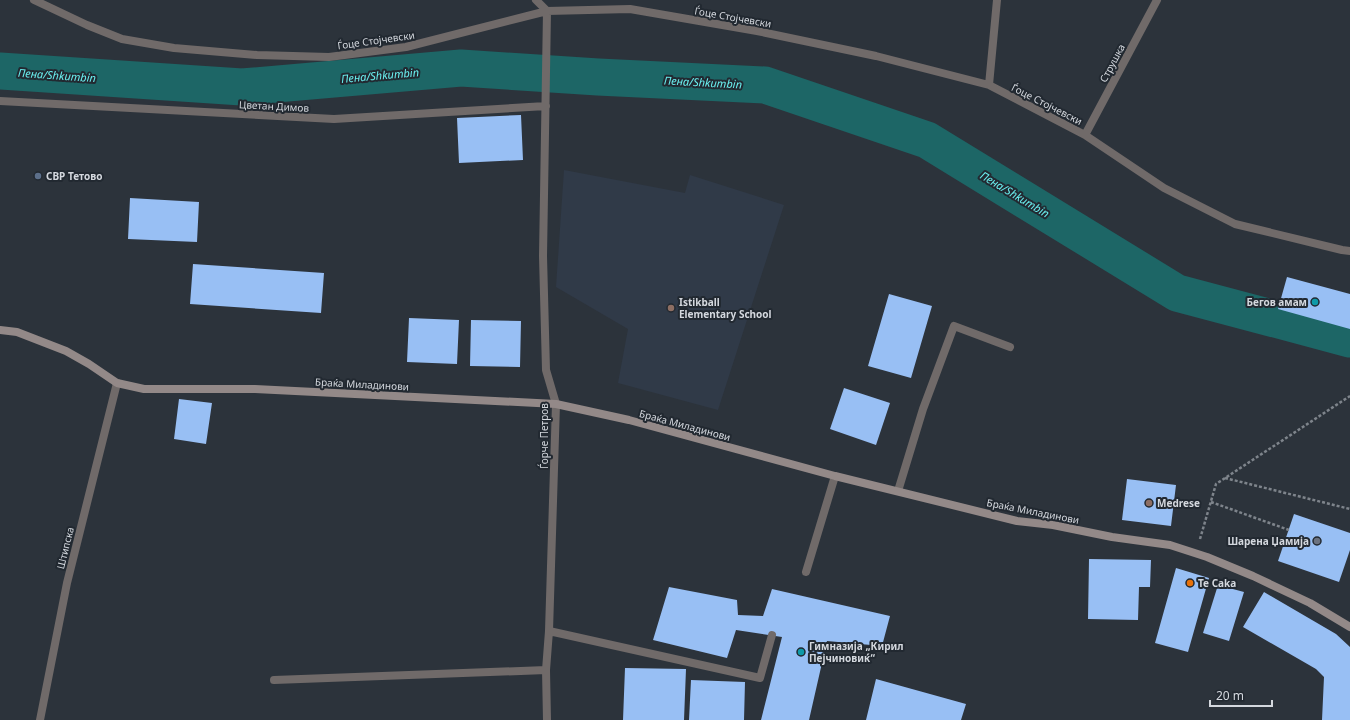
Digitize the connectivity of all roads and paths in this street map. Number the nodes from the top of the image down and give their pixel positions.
1 (34, 0) edge
2 (536, 0) edge
3 (997, 0) edge
4 (1157, 0) edge
5 (547, 11) junction
6 (990, 85) junction
7 (0, 101) edge
8 (546, 106) junction
9 (1085, 135) junction
10 (1350, 251) edge
11 (0, 330) edge
12 (1010, 347) dead end
13 (117, 383) junction
14 (1350, 396) edge
15 (556, 404) junction
16 (835, 476) junction
17 (1224, 478) junction
18 (898, 491) junction
19 (1210, 502) junction
20 (1350, 509) edge
21 (1289, 530) dead end
22 (1196, 553) junction
23 (806, 572) dead end
24 (1350, 627) edge
25 (550, 631) junction
26 (772, 635) dead end
27 (546, 670) junction
28 (274, 680) dead end
29 (40, 720) edge
30 (547, 720) edge

1 - 5 street, Ѓоце Стојчевски
2 - 5 street
3 - 6 street
4 - 9 street, Струшка
5 - 6 street, Ѓоце Стојчевски
5 - 8 street, Ѓорче Петров
6 - 9 street, Ѓоце Стојчевски
7 - 8 street, Цветан Димов
8 - 15 street, Ѓорче Петров
9 - 10 street, Ѓоце Стојчевски
11 - 13 street, Браќа Миладинови
12 - 18 street
13 - 15 street, Браќа Миладинови
13 - 29 street, Штипска
14 - 17 path
15 - 16 street, Браќа Миладинови
15 - 25 street, Ѓорче Петров
16 - 18 street, Браќа Миладинови
16 - 23 street
17 - 19 path
17 - 20 path
18 - 22 street, Браќа Миладинови
19 - 21 path
19 - 22 path
22 - 24 street, Браќа Миладинови
25 - 26 street
25 - 27 street, Ѓорче Петров
27 - 28 street
27 - 30 street, Ѓорче Петров

